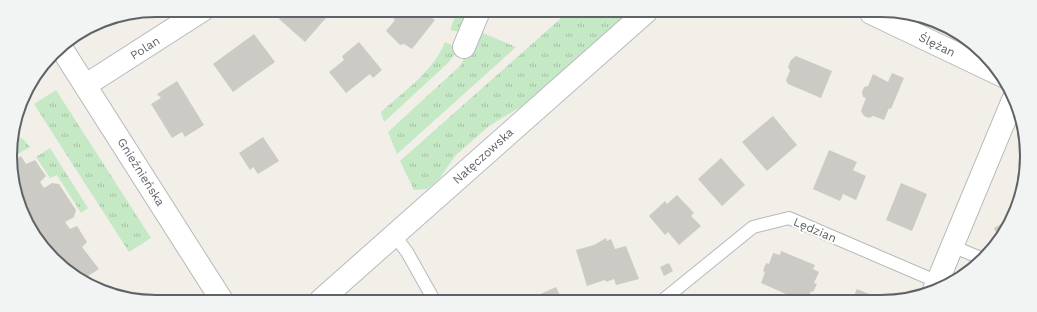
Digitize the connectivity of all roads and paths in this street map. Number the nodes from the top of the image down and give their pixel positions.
1 (192, 17) edge
2 (476, 17) edge
3 (640, 17) edge
4 (881, 17) edge
5 (464, 47) dead end
6 (64, 51) edge
7 (970, 53) edge
8 (986, 64) edge
9 (86, 85) junction
10 (1010, 107) edge
11 (394, 235) junction
12 (952, 246) junction
13 (977, 256) edge
14 (938, 282) edge
15 (933, 284) edge
16 (218, 295) edge
17 (327, 295) edge
18 (431, 295) edge
19 (669, 295) edge

1 - 9 street, Polan
2 - 5 street
3 - 11 street, Nałęczowska
4 - 7 street, Ślężan
6 - 9 street, Gnieźnieńska
7 - 8 street, Ślężan
9 - 16 street, Gnieźnieńska
10 - 12 street, Lędzian
11 - 17 street, Nałęczowska
11 - 18 lane
12 - 13 lane
12 - 14 street, Lędzian
15 - 19 lane, Lędzian

